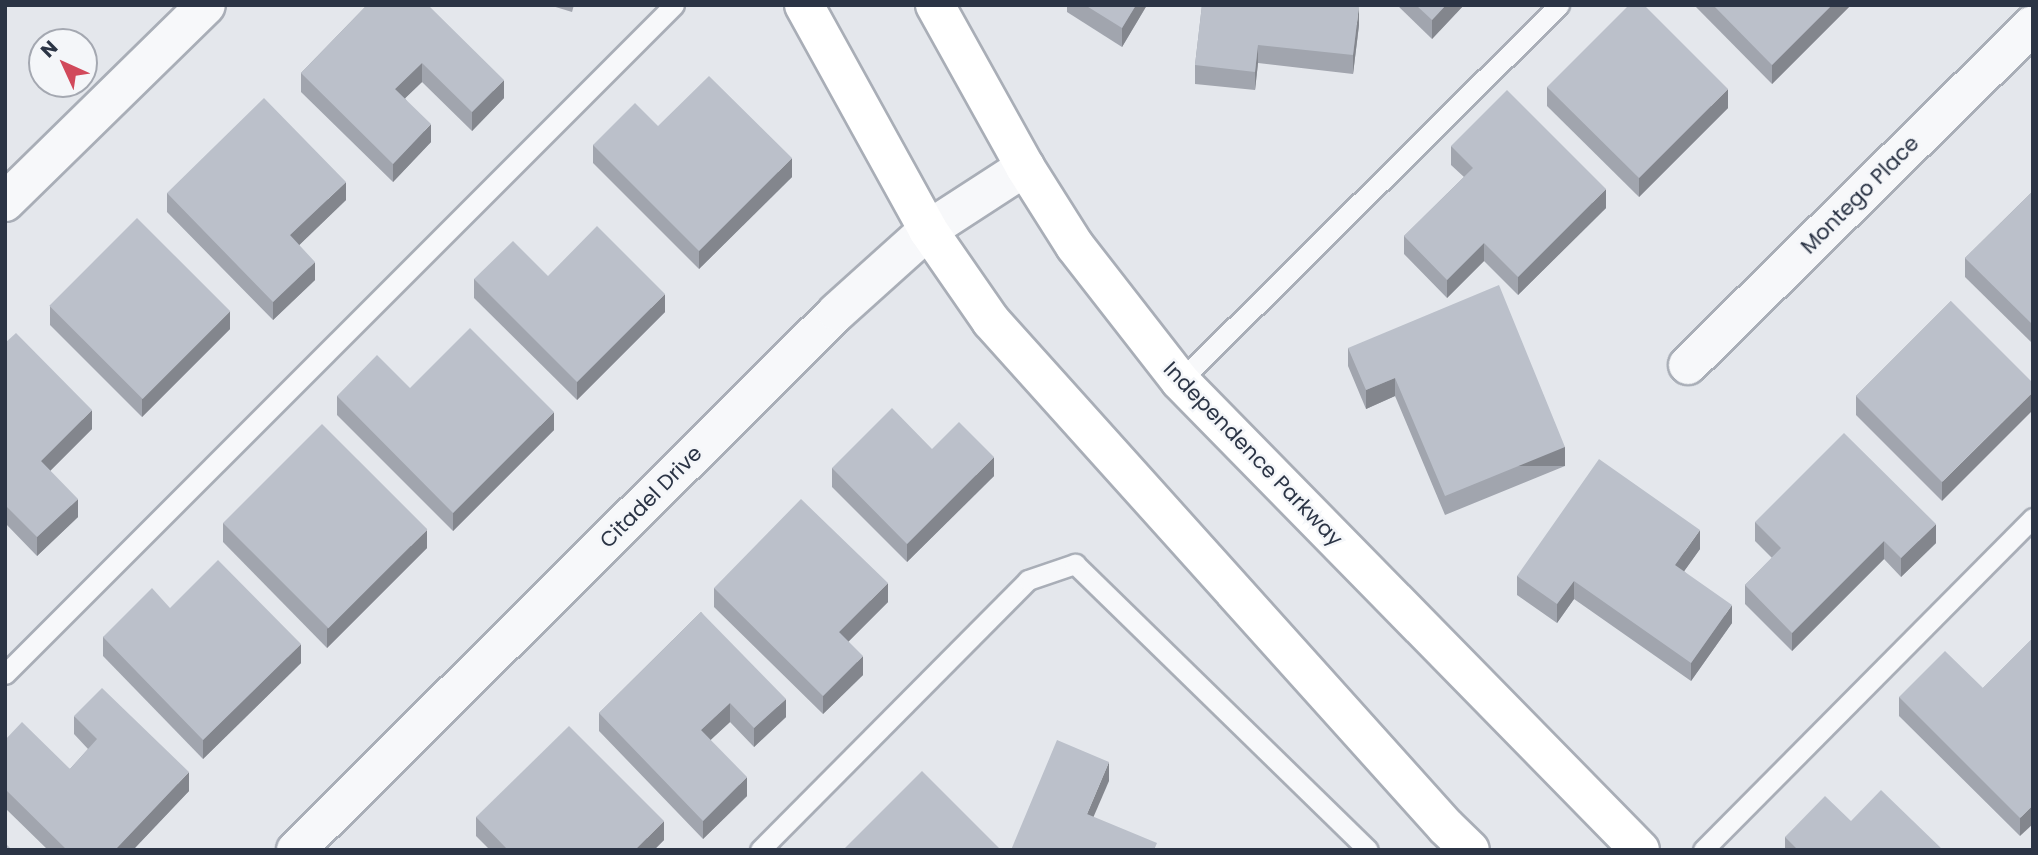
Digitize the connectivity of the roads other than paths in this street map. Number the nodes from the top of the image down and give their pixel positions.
1 (206, 5) edge
2 (674, 5) edge
3 (804, 5) edge
4 (935, 5) edge
5 (1559, 5) edge
6 (2033, 25) edge
7 (1025, 167) junction
8 (5, 202) edge
9 (928, 230) junction
10 (1688, 365) dead end
11 (1180, 381) junction
12 (2033, 518) edge
13 (5, 674) edge
14 (296, 850) edge
15 (760, 850) edge
16 (1367, 850) edge
17 (1470, 850) edge
18 (1640, 850) edge
19 (1703, 850) edge

1 - 8 street
2 - 13 lane
3 - 9 main road
4 - 7 main road, Independence Parkway
5 - 11 lane
6 - 10 street, Montego Place
7 - 9 street, Citadel Drive
7 - 11 main road, Independence Parkway
9 - 14 street, Citadel Drive
9 - 17 main road
11 - 18 main road, Independence Parkway
12 - 19 lane
15 - 16 lane

